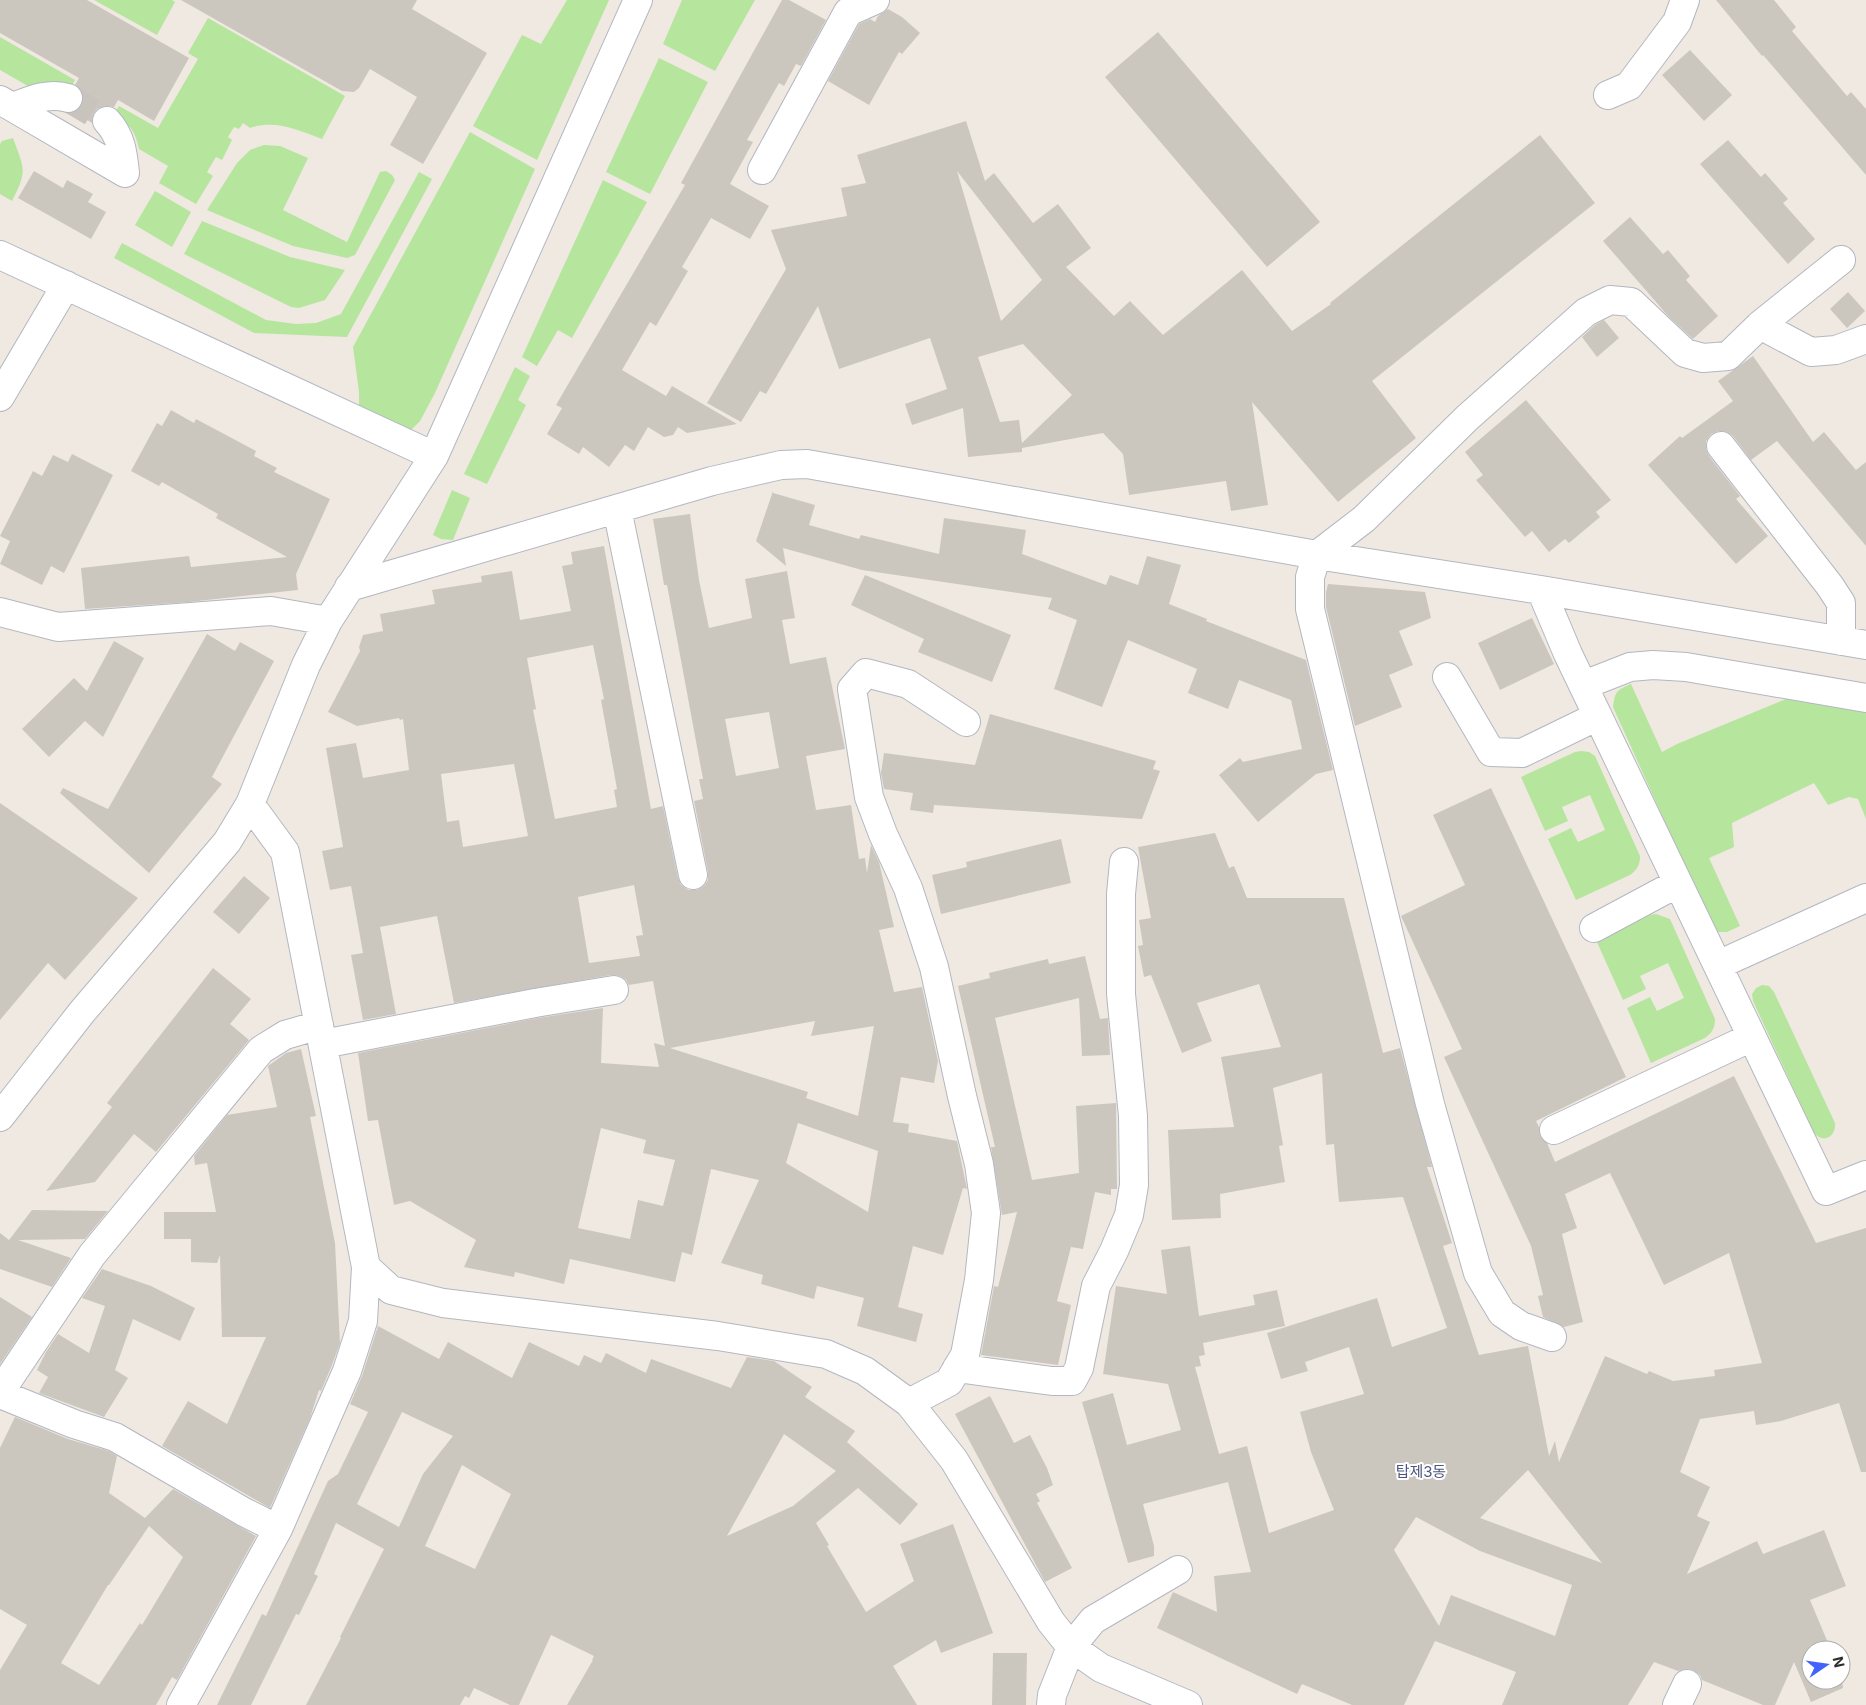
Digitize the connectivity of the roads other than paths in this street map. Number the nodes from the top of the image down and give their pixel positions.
1 (638, 0) edge
2 (875, 0) edge
3 (1685, 0) edge
4 (1608, 95) dead end
5 (68, 98) tunnel mouth
6 (7, 104) edge
7 (106, 121) tunnel mouth
8 (762, 170) dead end
9 (0, 256) edge
10 (1841, 260) dead end
11 (66, 285) junction
12 (1760, 325) junction
13 (1866, 338) edge
14 (0, 397) edge
15 (1721, 446) dead end
16 (434, 456) junction
17 (617, 509) junction
18 (1317, 555) junction
19 (349, 587) junction
20 (1541, 590) junction
21 (0, 612) edge
22 (328, 621) junction
23 (1853, 643) edge
24 (1447, 677) dead end
25 (1584, 685) junction
26 (1866, 698) edge
27 (1598, 716) junction
28 (966, 722) dead end
29 (250, 804) junction
30 (1124, 862) dead end
31 (693, 875) dead end
32 (1678, 883) junction
33 (1866, 898) edge
34 (1594, 928) dead end
35 (1718, 965) junction
36 (614, 990) dead end
37 (321, 1034) junction
38 (1752, 1037) junction
39 (0, 1118) edge
40 (1554, 1130) dead end
41 (1866, 1175) edge
42 (366, 1267) junction
43 (1552, 1337) dead end
44 (957, 1368) junction
45 (0, 1393) edge
46 (910, 1403) junction
47 (278, 1530) junction
48 (1178, 1570) dead end
49 (1071, 1647) junction
50 (181, 1705) edge
51 (1051, 1705) edge
52 (1188, 1705) edge

1 - 16 street
2 - 8 street
3 - 4 street
5 - 6 street
6 - 7 street
9 - 11 street
10 - 12 street
11 - 14 street
11 - 16 street
12 - 13 street
12 - 18 street
15 - 23 street
16 - 19 street
17 - 18 street
17 - 19 street
17 - 31 street
18 - 20 street
18 - 43 street
19 - 22 street
20 - 23 street
20 - 25 street
21 - 22 street
22 - 29 street
24 - 27 street
25 - 26 street
25 - 27 street
27 - 32 street
28 - 44 street
29 - 37 street
29 - 39 street
30 - 44 street
32 - 34 street
32 - 35 street
33 - 35 street
35 - 38 street
36 - 37 street
37 - 42 street
37 - 45 street
38 - 40 street
38 - 41 street
42 - 46 street
42 - 47 street
44 - 46 street
45 - 47 street
46 - 49 street
47 - 50 street
48 - 49 street
49 - 51 street
49 - 52 street

